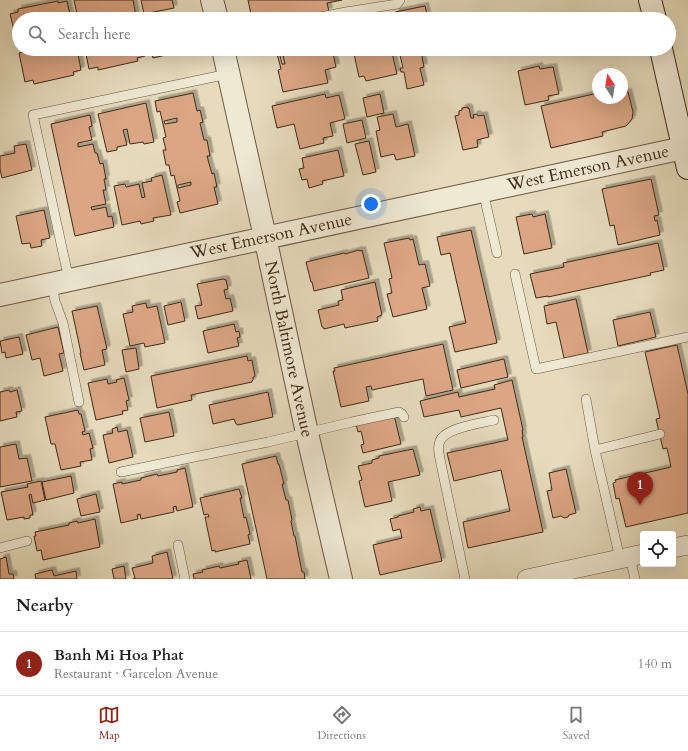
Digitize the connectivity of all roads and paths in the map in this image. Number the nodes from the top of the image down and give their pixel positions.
1 (212, 0) edge
2 (400, 0) edge
3 (650, 0) edge
4 (215, 12) edge
5 (346, 12) edge
6 (653, 12) edge
7 (224, 56) edge
8 (663, 56) edge
9 (228, 74) junction
10 (687, 154) edge
11 (483, 190) junction
12 (265, 238) junction
13 (497, 253) dead end
14 (515, 274) dead end
15 (60, 281) junction
16 (0, 295) edge
17 (688, 337) edge
18 (586, 399) dead end
19 (79, 402) dead end
20 (404, 417) dead end
21 (494, 420) dead end
22 (307, 433) junction
23 (660, 434) dead end
24 (595, 450) junction
25 (121, 472) dead end
26 (27, 541) dead end
27 (178, 545) dead end
28 (688, 545) edge
29 (676, 547) edge
30 (0, 548) edge
31 (631, 557) edge
32 (549, 577) edge
33 (185, 579) edge
34 (341, 579) edge
35 (465, 579) edge
36 (527, 579) edge
37 (635, 579) edge

1 - 4 street
2 - 5 lane
3 - 6 street
7 - 9 street, North Baltimore Avenue
8 - 10 street
9 - 12 street, North Baltimore Avenue
9 - 15 lane
10 - 11 street, West Emerson Avenue
11 - 12 street, West Emerson Avenue
11 - 13 lane
12 - 15 street, West Emerson Avenue
12 - 22 street, North Baltimore Avenue
14 - 17 lane
15 - 16 street, West Emerson Avenue
15 - 19 lane
18 - 24 lane
20 - 22 lane
21 - 35 lane
22 - 25 lane
22 - 34 street, North Baltimore Avenue
23 - 24 lane
24 - 31 lane
26 - 30 lane
27 - 33 lane
28 - 29 street
31 - 32 street
31 - 37 lane
32 - 36 street

